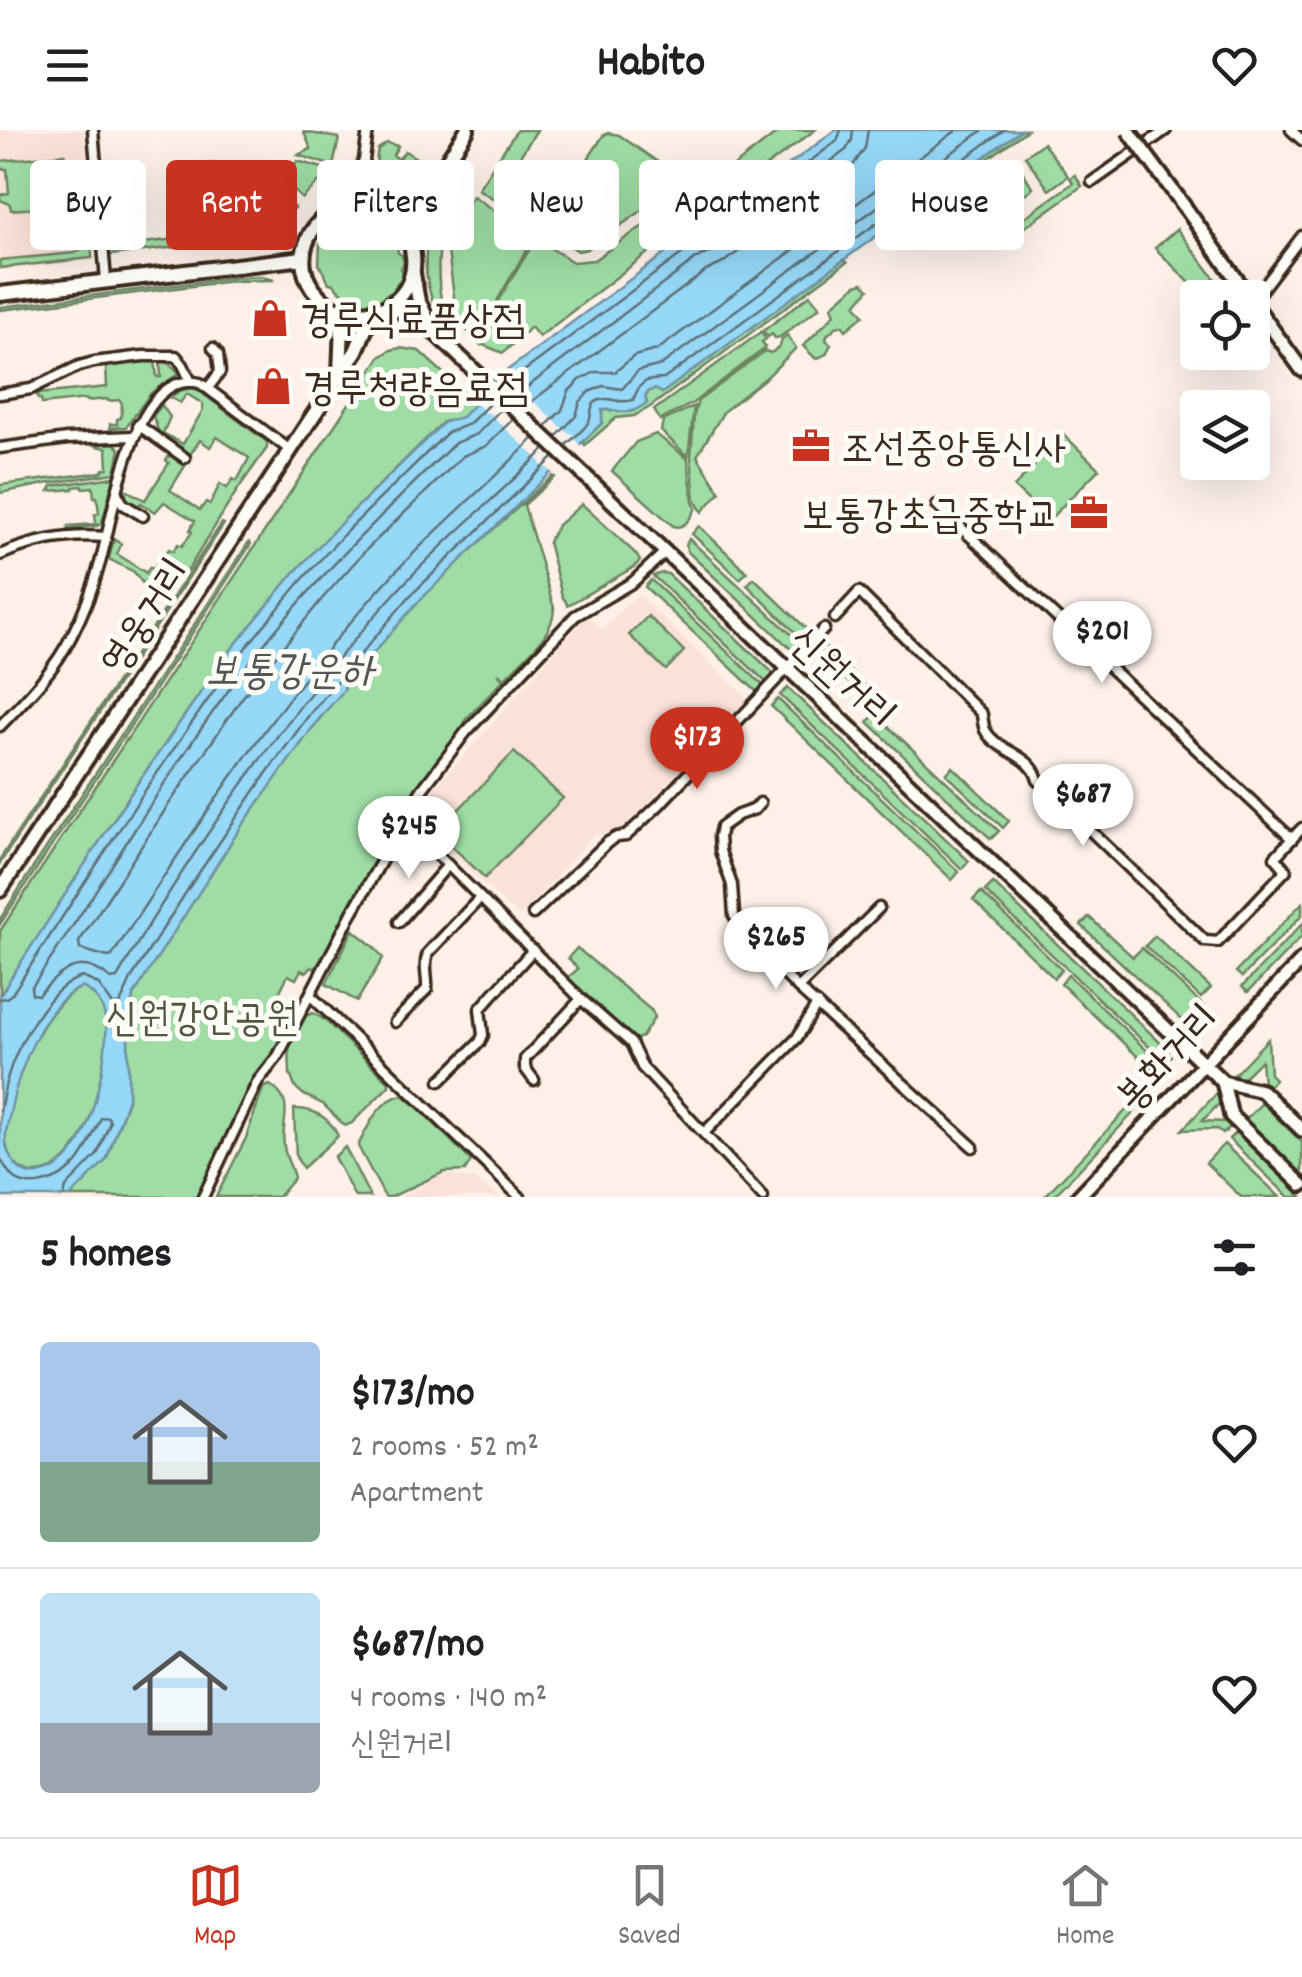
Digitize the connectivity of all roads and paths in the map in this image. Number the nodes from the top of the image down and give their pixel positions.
1 (94, 130) edge
2 (368, 130) edge
3 (467, 130) edge
4 (1128, 130) edge
5 (1166, 130) edge
6 (1291, 130) edge
7 (1302, 140) edge
8 (364, 160) edge
9 (448, 160) edge
10 (1092, 182) dead end
11 (317, 224) edge
12 (1302, 236) edge
13 (412, 250) edge
14 (303, 258) junction
15 (413, 267) junction
16 (106, 280) junction
17 (1237, 280) edge
18 (1268, 280) edge
19 (0, 294) edge
20 (321, 299) junction
21 (389, 306) junction
22 (373, 311) junction
23 (1270, 325) edge
24 (438, 336) junction
25 (213, 348) dead end
26 (1302, 370) edge
27 (340, 375) junction
28 (190, 380) junction
29 (208, 388) junction
30 (0, 394) edge
31 (138, 425) junction
32 (133, 436) junction
33 (1, 444) edge
34 (290, 450) junction
35 (186, 458) dead end
36 (118, 495) junction
37 (937, 505) dead end
38 (143, 516) dead end
39 (106, 536) junction
40 (665, 552) junction
41 (0, 555) edge
42 (835, 618) dead end
43 (824, 629) dead end
44 (788, 668) junction
45 (0, 726) edge
46 (760, 804) dead end
47 (404, 820) junction
48 (1302, 828) edge
49 (1292, 839) junction
50 (448, 865) junction
51 (0, 890) edge
52 (480, 898) junction
53 (879, 908) dead end
54 (532, 914) dead end
55 (398, 922) dead end
56 (533, 950) junction
57 (1302, 960) edge
58 (798, 988) junction
59 (310, 995) junction
60 (581, 1000) junction
61 (817, 1004) junction
62 (395, 1022) dead end
63 (1204, 1064) junction
64 (440, 1080) dead end
65 (534, 1080) dead end
66 (1223, 1082) junction
67 (1302, 1130) edge
68 (704, 1132) junction
69 (973, 1147) dead end
70 (1302, 1186) edge
71 (203, 1197) edge
72 (520, 1197) edge
73 (763, 1197) edge
74 (1078, 1197) edge

1 - 16 street
2 - 8 street
3 - 9 main road
4 - 17 main road, bridge
5 - 10 street
6 - 7 street
11 - 14 main road
12 - 18 street
13 - 15 main road
14 - 16 main road
14 - 20 main road
15 - 21 main road
15 - 24 main road, 신원거리
16 - 19 main road
20 - 22 main road
20 - 27 main road
21 - 22 main road
21 - 24 main road, 신원거리
22 - 27 main road, 영웅거리
23 - 26 main road
24 - 40 main road, 신원거리
25 - 29 street
27 - 34 main road, 영웅거리
28 - 29 street
28 - 30 street
28 - 31 street
29 - 34 street
31 - 32 street
31 - 35 street
32 - 33 street
32 - 36 street
34 - 51 main road, 영웅거리
36 - 38 street
36 - 39 street
37 - 49 street
39 - 41 street
39 - 45 street
40 - 44 main road, 신원거리
40 - 47 street
42 - 49 street
43 - 44 street
44 - 54 street
44 - 63 main road, 신원거리
46 - 58 street
47 - 50 street
47 - 59 street
48 - 49 street
50 - 52 street
50 - 55 street
52 - 56 street
52 - 62 street
53 - 58 street
56 - 60 street
56 - 64 street
57 - 63 main road, 봉화거리
58 - 61 street
59 - 71 street
59 - 72 street
60 - 65 street
60 - 68 street
61 - 68 street
61 - 69 street
63 - 66 main road, 신원거리
63 - 74 main road, 봉화거리
66 - 67 main road
66 - 70 main road
68 - 73 street

